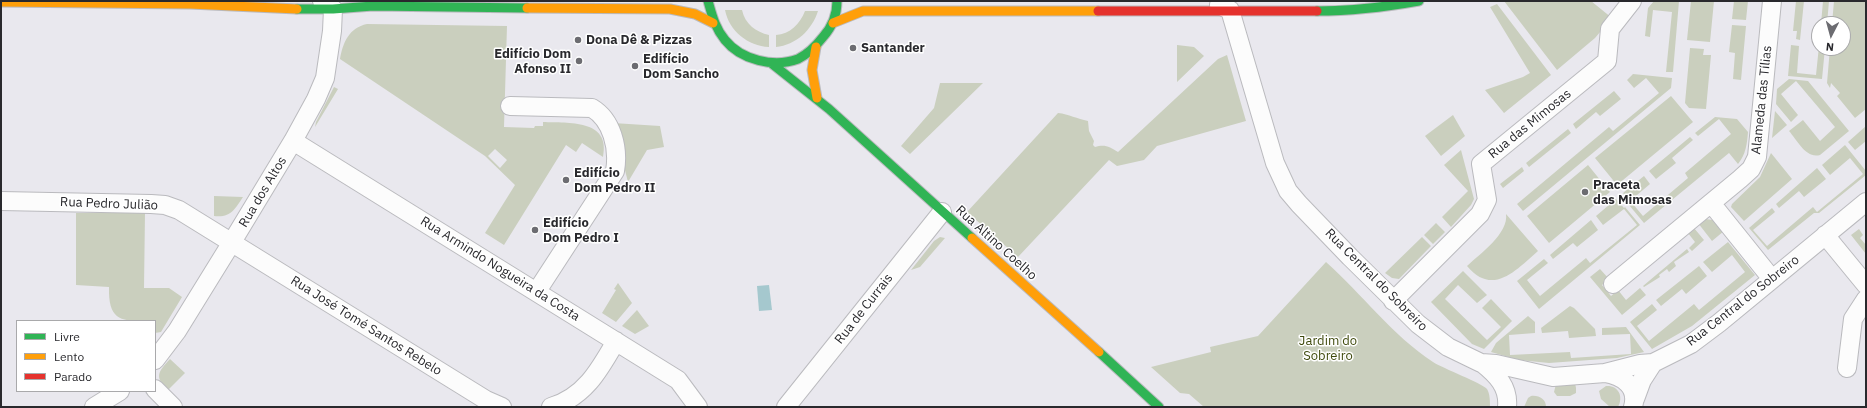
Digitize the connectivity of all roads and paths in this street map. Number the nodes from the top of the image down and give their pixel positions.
1 (708, 1) edge
2 (837, 1) edge
3 (1209, 1) edge
4 (1419, 1) edge
5 (1632, 1) edge
6 (1772, 1) edge
7 (1, 2) edge
8 (328, 5) edge
9 (1230, 10) junction
10 (713, 23) junction
11 (833, 23) junction
12 (816, 47) junction
13 (771, 63) junction
14 (817, 98) junction
15 (510, 106) dead end
16 (293, 141) junction
17 (1, 201) edge
18 (1866, 202) edge
19 (1710, 204) junction
20 (942, 212) junction
21 (1825, 235) junction
22 (232, 242) junction
23 (1772, 279) junction
24 (1613, 284) dead end
25 (1866, 286) edge
26 (537, 291) junction
27 (1866, 299) edge
28 (1393, 300) junction
29 (616, 341) junction
30 (157, 353) edge
31 (1481, 363) junction
32 (1654, 363) junction
33 (1847, 368) dead end
34 (1604, 373) junction
35 (1553, 377) junction
36 (156, 390) edge
37 (118, 392) edge
38 (1508, 403) edge
39 (1634, 403) edge
40 (94, 407) edge
41 (173, 407) edge
42 (502, 407) edge
43 (551, 407) edge
44 (698, 407) edge
45 (786, 407) edge
46 (1159, 407) edge

1 - 10 main road
2 - 11 main road
3 - 9 street
4 - 9 main road
5 - 28 street, Rua das Mimosas
6 - 19 street, Alameda das Tílias
7 - 8 main road
8 - 10 main road
8 - 16 street, Rua dos Altos
9 - 11 main road
9 - 28 street, Rua Central do Sobreiro
10 - 13 main road
11 - 12 main road
12 - 13 main road
12 - 14 main road
13 - 14 main road, Rua Altino Coelho
14 - 20 main road, Rua Altino Coelho
15 - 26 street
16 - 22 street, Rua dos Altos
16 - 26 street, Rua Armindo Nogueira da Costa
17 - 22 street, Rua Pedro Julião
18 - 21 street, Rua Central do Sobreiro
19 - 23 street
19 - 24 street, Alameda das Tílias
20 - 45 street, Rua de Currais
20 - 46 main road, Rua Altino Coelho
21 - 23 street, Rua Central do Sobreiro
21 - 25 street
22 - 30 street, Rua dos Altos
22 - 42 street, Rua José Tomé Santos Rebelo
23 - 32 street, Rua Central do Sobreiro
26 - 29 street, Rua Armindo Nogueira da Costa
27 - 33 street
28 - 31 street, Rua Central do Sobreiro
29 - 43 street
29 - 44 street, Rua Armindo Nogueira da Costa
31 - 35 street, Rua Central do Sobreiro
31 - 38 street
32 - 34 street, Rua Central do Sobreiro
32 - 39 street
34 - 35 street, Rua Central do Sobreiro
34 - 39 street
35 - 38 street
36 - 41 street
37 - 40 street

